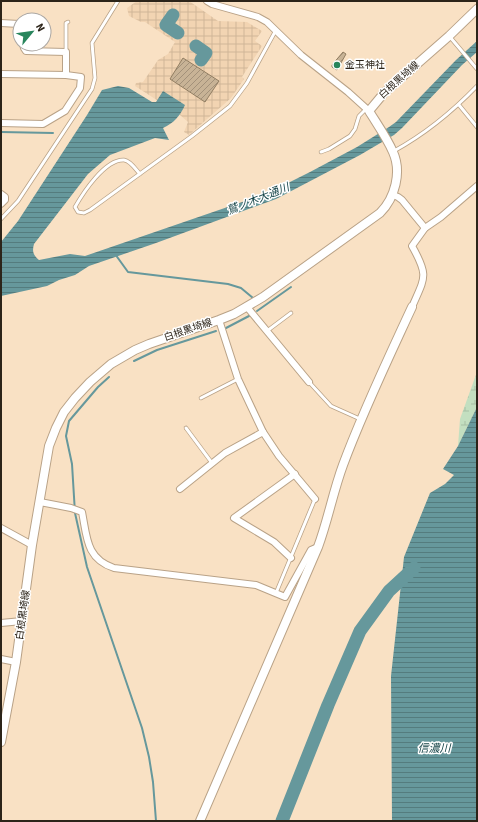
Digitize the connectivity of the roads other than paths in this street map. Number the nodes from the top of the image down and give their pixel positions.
1 (113, 1) edge
2 (207, 1) edge
3 (117, 2) edge
4 (477, 9) edge
5 (68, 22) dead end
6 (1, 23) edge
7 (12, 24) edge
8 (276, 30) junction
9 (450, 37) junction
10 (52, 52) edge
11 (66, 52) junction
12 (477, 69) edge
13 (1, 74) edge
14 (66, 75) junction
15 (477, 86) edge
16 (459, 105) junction
17 (368, 110) junction
18 (1, 123) edge
19 (477, 127) edge
20 (392, 149) junction
21 (321, 152) dead end
22 (140, 174) junction
23 (477, 186) edge
24 (1, 194) edge
25 (393, 195) junction
26 (1, 204) edge
27 (1, 219) edge
28 (425, 228) junction
29 (247, 306) junction
30 (412, 307) joint
31 (290, 313) dead end
32 (219, 320) junction
33 (267, 331) junction
34 (238, 379) junction
35 (309, 382) joint
36 (201, 398) dead end
37 (362, 420) junction
38 (186, 428) dead end
39 (263, 432) junction
40 (212, 463) junction
41 (295, 474) junction
42 (180, 489) dead end
43 (315, 499) joint
44 (40, 502) junction
45 (1, 528) edge
46 (32, 545) junction
47 (318, 547) junction
48 (291, 558) junction
49 (276, 593) junction
50 (22, 621) junction
51 (1, 623) edge
52 (1, 659) edge
53 (16, 662) junction
54 (1, 742) edge
55 (200, 821) edge

1 - 3 lane
2 - 8 street
3 - 27 lane
4 - 9 main road, 白根黒埼線
5 - 11 lane
6 - 7 street
8 - 17 street
8 - 22 lane
9 - 12 lane
9 - 17 main road, 白根黒埼線
10 - 11 street
11 - 14 street
13 - 14 street
14 - 18 street
15 - 16 lane
16 - 19 lane
16 - 20 lane
17 - 20 main road, 白根黒埼線
17 - 21 lane
20 - 25 main road, 白根黒埼線
22 - 22 lane
23 - 28 street
24 - 26 street
25 - 28 street
25 - 29 main road, 白根黒埼線
28 - 30 street
29 - 32 main road, 白根黒埼線
29 - 33 street
30 - 37 main road
31 - 33 lane
32 - 34 street
32 - 44 main road, 白根黒埼線
33 - 35 street
34 - 36 lane
34 - 39 street
35 - 37 lane
37 - 47 main road
38 - 40 lane
39 - 40 street
39 - 41 street
40 - 42 street
41 - 43 street
41 - 48 street
43 - 48 lane
44 - 46 main road, 白根黒埼線
44 - 49 street
45 - 46 street
46 - 50 main road, 白根黒埼線
47 - 49 street
47 - 55 main road
48 - 49 lane
50 - 51 street
50 - 53 main road, 白根黒埼線
52 - 53 street
53 - 54 main road, 白根黒埼線

